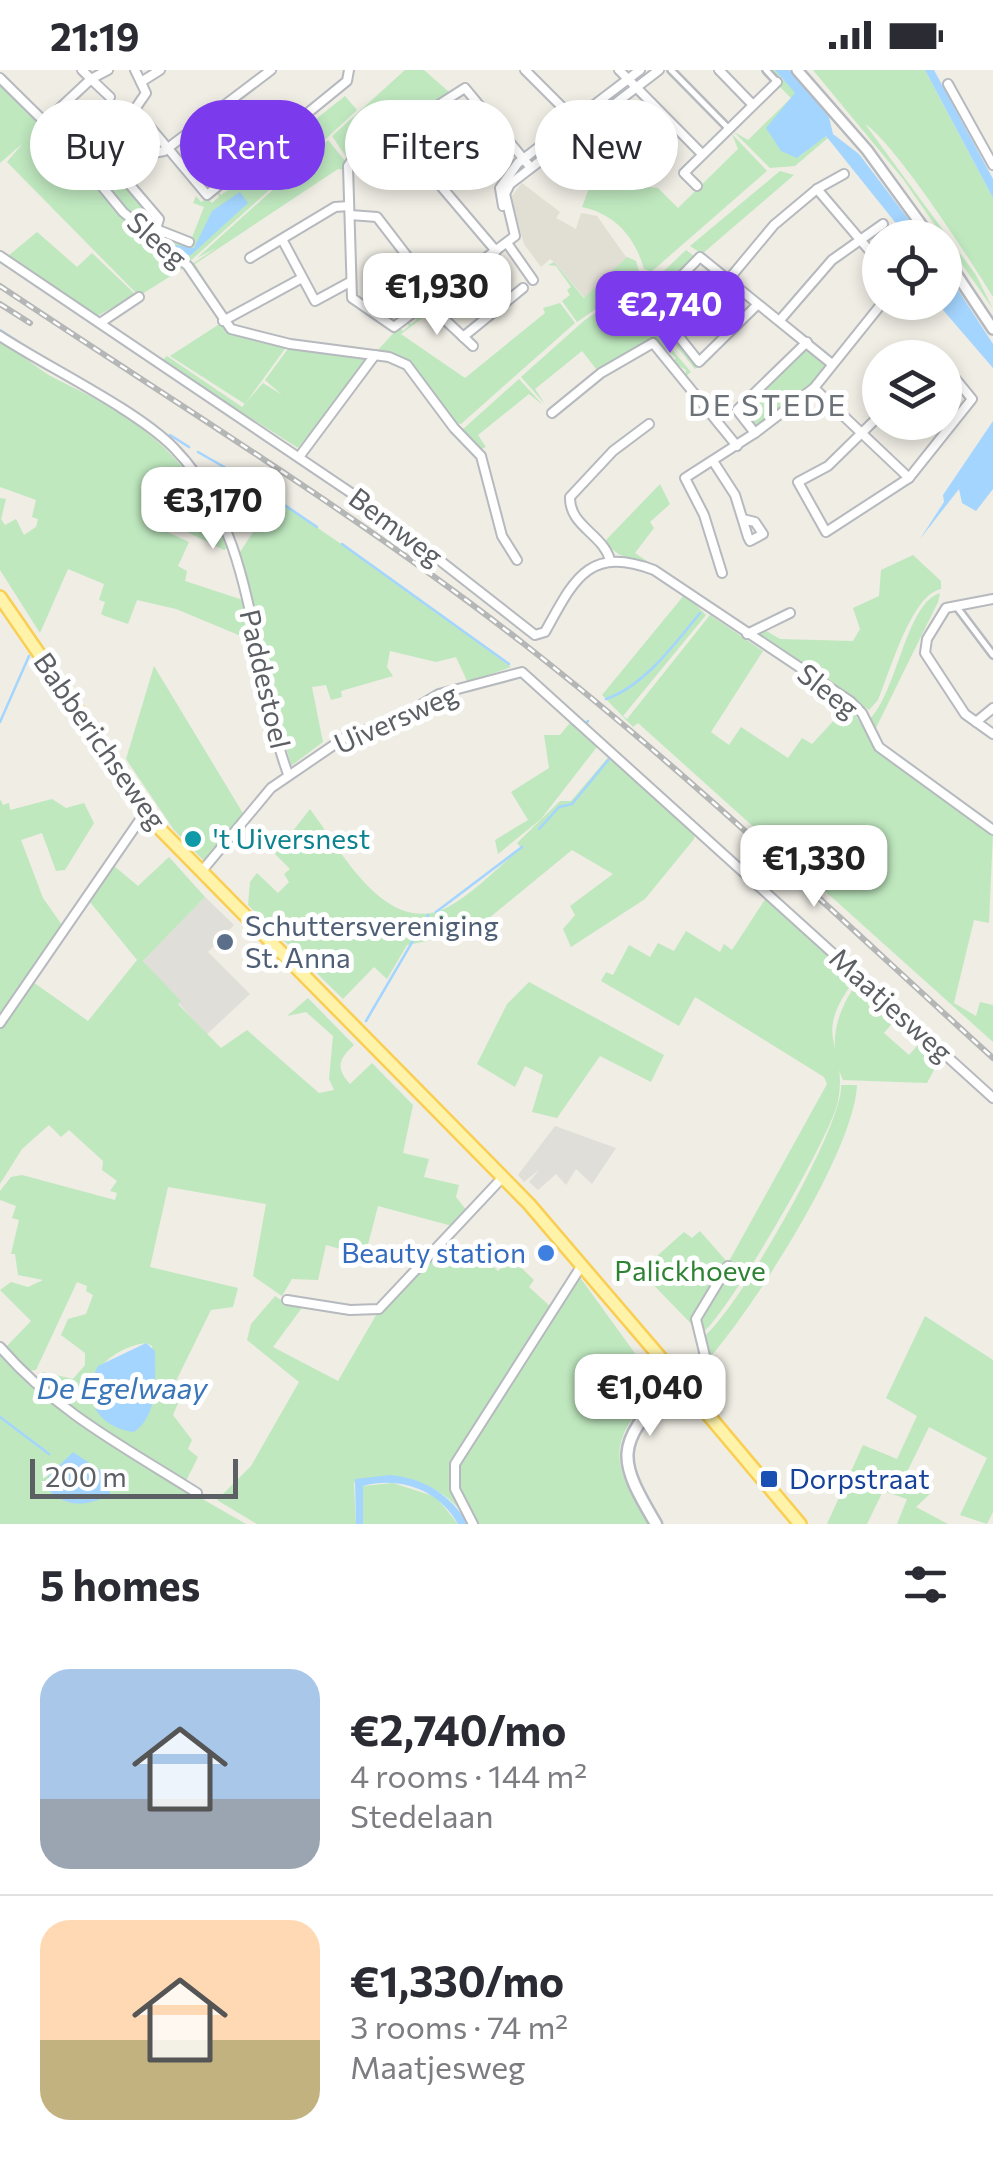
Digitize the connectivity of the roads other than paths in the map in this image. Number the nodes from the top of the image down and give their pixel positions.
1 (82, 70) edge
2 (108, 70) edge
3 (135, 70) edge
4 (160, 70) edge
5 (271, 70) edge
6 (349, 70) edge
7 (525, 70) edge
8 (619, 70) edge
9 (640, 70) edge
10 (659, 70) edge
11 (671, 70) edge
12 (718, 70) edge
13 (766, 70) edge
14 (797, 70) edge
15 (0, 78) edge
16 (91, 79) junction
17 (629, 79) junction
18 (142, 82) junction
19 (778, 82) joint
20 (948, 84) dead end
21 (637, 87) junction
22 (110, 97) dead end
23 (69, 100) edge
24 (447, 100) edge
25 (476, 100) edge
26 (555, 100) edge
27 (600, 100) edge
28 (620, 100) edge
29 (753, 105) junction
30 (30, 107) edge
31 (728, 128) junction
32 (168, 148) junction
33 (515, 149) edge
34 (160, 150) edge
35 (535, 150) edge
36 (702, 154) junction
37 (523, 159) junction
38 (535, 165) edge
39 (993, 165) edge
40 (531, 168) junction
41 (844, 174) dead end
42 (697, 186) dead end
43 (817, 189) junction
44 (103, 190) edge
45 (131, 190) edge
46 (349, 190) edge
47 (444, 190) edge
48 (349, 210) junction
49 (918, 220) edge
50 (860, 238) junction
51 (862, 240) edge
52 (282, 241) junction
53 (510, 241) junction
54 (189, 242) dead end
55 (496, 251) junction
56 (0, 256) edge
57 (250, 258) dead end
58 (302, 278) junction
59 (533, 280) dead end
60 (729, 280) junction
61 (350, 282) junction
62 (962, 282) edge
63 (523, 288) dead end
64 (437, 295) junction
65 (139, 297) dead end
66 (427, 302) junction
67 (758, 304) junction
68 (780, 320) junction
69 (868, 320) edge
70 (223, 321) junction
71 (100, 324) junction
72 (993, 329) edge
73 (0, 336) edge
74 (463, 337) junction
75 (807, 342) junction
76 (473, 346) dead end
77 (374, 356) junction
78 (832, 364) junction
79 (962, 387) edge
80 (814, 388) junction
81 (962, 412) edge
82 (552, 413) dead end
83 (649, 424) dead end
84 (862, 432) edge
85 (755, 433) junction
86 (862, 436) edge
87 (870, 440) edge
88 (939, 440) edge
89 (737, 446) junction
90 (299, 457) junction
91 (713, 461) junction
92 (909, 478) junction
93 (742, 519) dead end
94 (517, 560) dead end
95 (610, 560) junction
96 (722, 573) dead end
97 (0, 598) edge
98 (993, 599) edge
99 (954, 604) junction
100 (790, 612) dead end
101 (747, 634) junction
102 (993, 656) edge
103 (522, 672) joint
104 (993, 708) edge
105 (976, 722) junction
106 (993, 734) edge
107 (288, 774) junction
108 (146, 812) junction
109 (993, 830) edge
110 (200, 874) junction
111 (0, 1023) edge
112 (993, 1098) edge
113 (503, 1178) junction
114 (582, 1265) junction
115 (728, 1266) dead end
116 (286, 1300) dead end
117 (0, 1347) edge
118 (671, 1370) junction
119 (692, 1372) junction
120 (668, 1390) junction
121 (690, 1392) junction
122 (198, 1493) dead end
123 (473, 1524) edge
124 (656, 1524) edge
125 (800, 1524) edge

1 - 16 street
2 - 16 street
3 - 18 street
4 - 18 street
5 - 32 street
6 - 32 street
7 - 26 street
8 - 17 street
9 - 17 street
10 - 21 street
11 - 31 street
12 - 29 street
13 - 19 street
14 - 49 street
15 - 30 street, Sleeg
16 - 22 street
16 - 23 street
17 - 21 street
17 - 27 street
18 - 32 street
19 - 29 street
20 - 39 street
21 - 28 street
21 - 36 street
24 - 25 street
29 - 31 street
31 - 36 street
32 - 34 street
33 - 37 street
35 - 37 street
36 - 42 street
37 - 40 street
37 - 53 street
38 - 40 street
40 - 53 street
41 - 43 street
43 - 50 street
43 - 60 street
44 - 70 street, Sleeg
45 - 54 street
46 - 48 street
47 - 55 street
48 - 52 street
48 - 61 street
48 - 64 street
50 - 51 street
50 - 68 street
52 - 57 street
52 - 58 street
53 - 55 street
53 - 59 street
55 - 64 street
56 - 71 street, Bemweg
58 - 61 street
58 - 70 street
60 - 67 street
60 - 67 street
61 - 66 street
62 - 72 street
63 - 74 street
64 - 66 street
65 - 71 street
66 - 74 street
67 - 68 street
68 - 75 street
69 - 78 street
70 - 77 street
71 - 90 street, Bemweg
73 - 107 street, Paddestoel
74 - 76 street
75 - 78 street
75 - 85 street
77 - 90 street
77 - 94 street
78 - 80 street
79 - 81 street
80 - 84 street
80 - 85 street
82 - 89 street
83 - 95 street
85 - 89 street
86 - 92 street
87 - 92 street
88 - 92 street
89 - 91 street
90 - 95 street, Bemweg
91 - 93 street
91 - 96 street
95 - 101 street, Sleeg
97 - 108 main road, Babberichseweg
98 - 99 street
99 - 102 street
99 - 105 street
100 - 101 street
101 - 109 street, Sleeg
103 - 107 street, Uiversweg
103 - 112 street, Maatjesweg
104 - 105 street
105 - 106 street
107 - 110 street, Uiversweg
108 - 110 main road, Babberichseweg
108 - 111 street
110 - 113 main road, Babberichseweg
113 - 114 main road, Babberichseweg
113 - 116 street
114 - 118 main road, Babberichseweg
114 - 123 street
115 - 119 street
117 - 122 street
118 - 119 main road
118 - 120 main road
119 - 121 main road
120 - 121 main road
120 - 124 main road
121 - 125 main road

